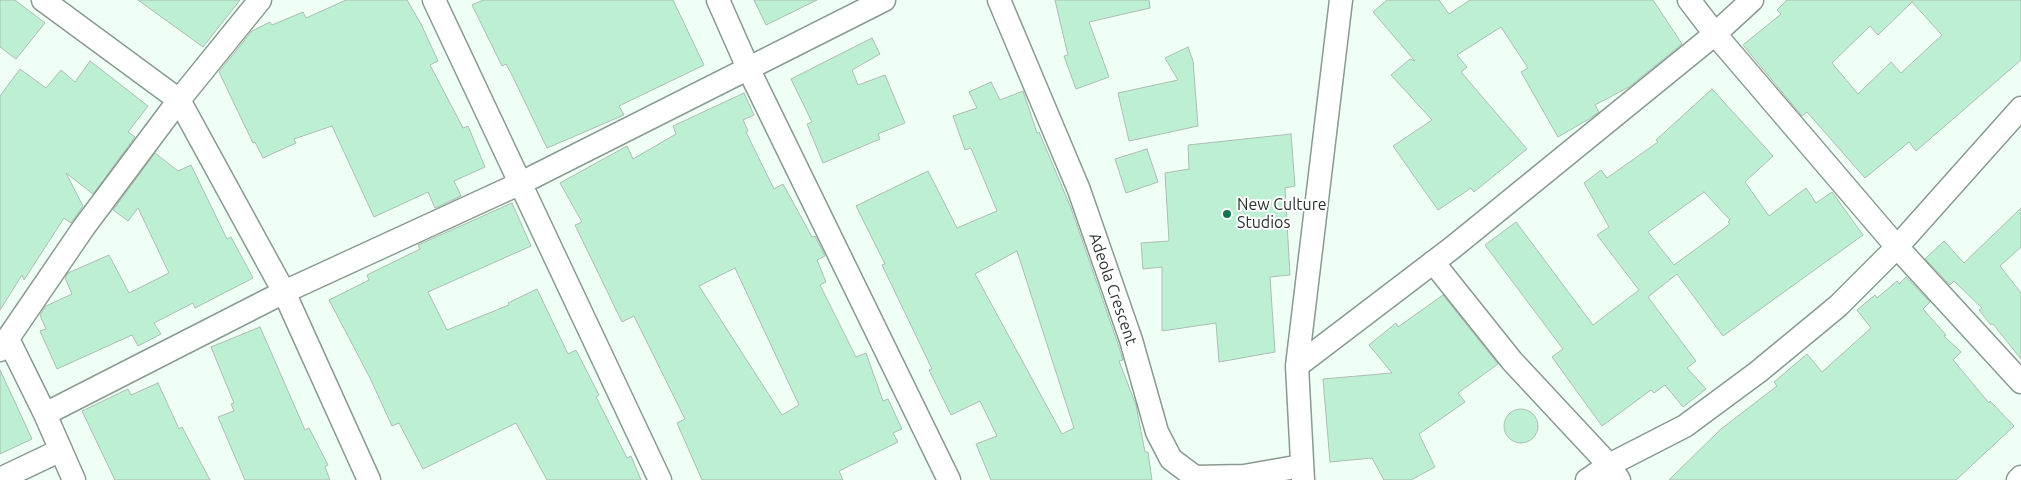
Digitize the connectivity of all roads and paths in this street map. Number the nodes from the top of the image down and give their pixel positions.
1 (43, 0) edge
2 (260, 0) edge
3 (434, 0) edge
4 (718, 0) edge
5 (884, 0) edge
6 (999, 0) edge
7 (1689, 0) edge
8 (1752, 0) edge
9 (1343, 1) edge
10 (1715, 34) junction
11 (748, 68) junction
12 (179, 100) junction
13 (2021, 108) edge
14 (521, 183) junction
15 (1897, 247) junction
16 (1434, 262) junction
17 (284, 292) junction
18 (4, 345) edge
19 (1297, 366) junction
20 (2021, 382) edge
21 (45, 414) junction
22 (61, 450) junction
23 (1300, 471) edge
24 (1614, 472) edge
25 (2021, 477) edge
26 (0, 479) edge
27 (74, 480) edge
28 (369, 480) edge
29 (660, 480) edge
30 (950, 480) edge
31 (1587, 480) edge
32 (2018, 480) edge

1 - 12 street
2 - 12 street
3 - 14 street
4 - 11 street
5 - 11 street
6 - 23 street, Adeola Crescent
7 - 10 street
8 - 10 street
9 - 19 street
10 - 15 street
10 - 16 street
11 - 14 street
11 - 30 street
12 - 17 street
12 - 18 street
13 - 15 street
14 - 17 street
14 - 29 street
15 - 20 street
15 - 24 street
16 - 19 street
16 - 24 street
17 - 21 street
17 - 28 street
18 - 21 street
19 - 23 street
21 - 22 street
22 - 26 street
22 - 27 street
24 - 31 street
25 - 32 street

